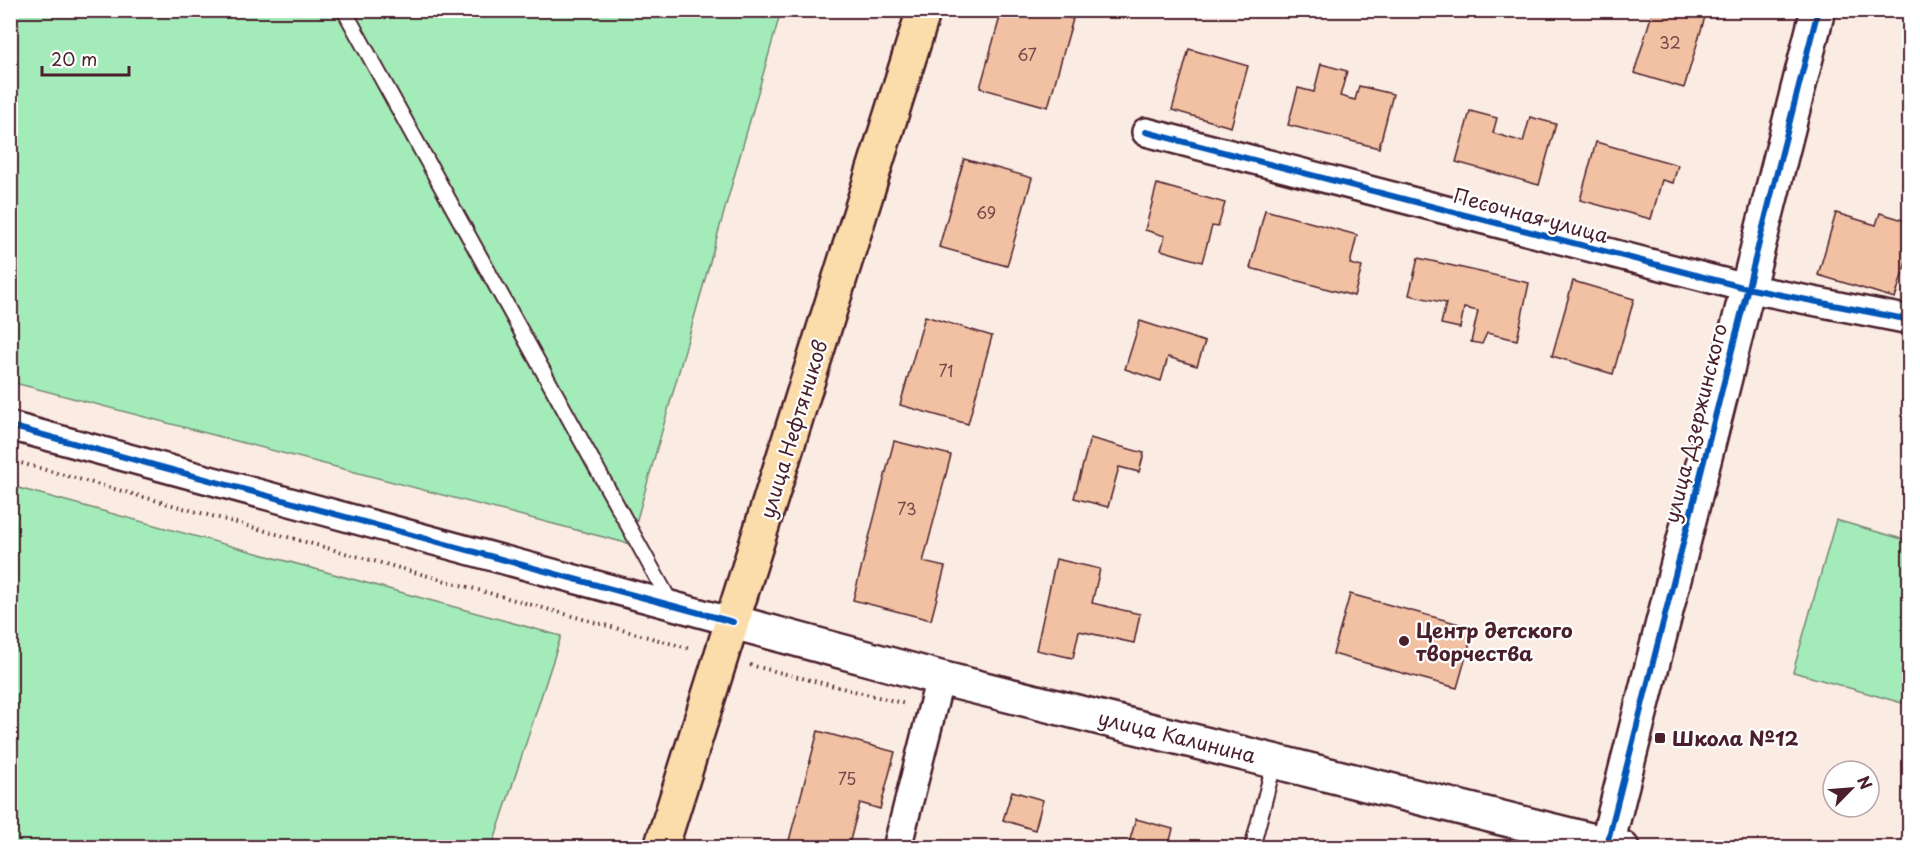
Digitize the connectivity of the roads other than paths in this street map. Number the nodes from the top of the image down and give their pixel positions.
1 (344, 10) edge
2 (924, 10) edge
3 (1818, 10) edge
4 (1146, 132) dead end
5 (1746, 288) junction
6 (1910, 320) edge
7 (10, 426) edge
8 (673, 606) junction
9 (733, 622) junction
10 (940, 678) junction
11 (1275, 760) junction
12 (1614, 846) edge
13 (661, 848) edge
14 (897, 848) edge
15 (1252, 848) edge

1 - 8 lane
2 - 9 main road, улица Нефтяников
3 - 5 main road, улица Дзержинского
4 - 5 street, Песочная улица
5 - 6 street, Песочная улица
5 - 12 main road, улица Дзержинского
7 - 8 street
8 - 9 street
9 - 10 main road, улица Калинина
9 - 13 main road, улица Нефтяников
10 - 11 main road, улица Калинина
10 - 14 street
11 - 12 main road, улица Калинина
11 - 15 lane

